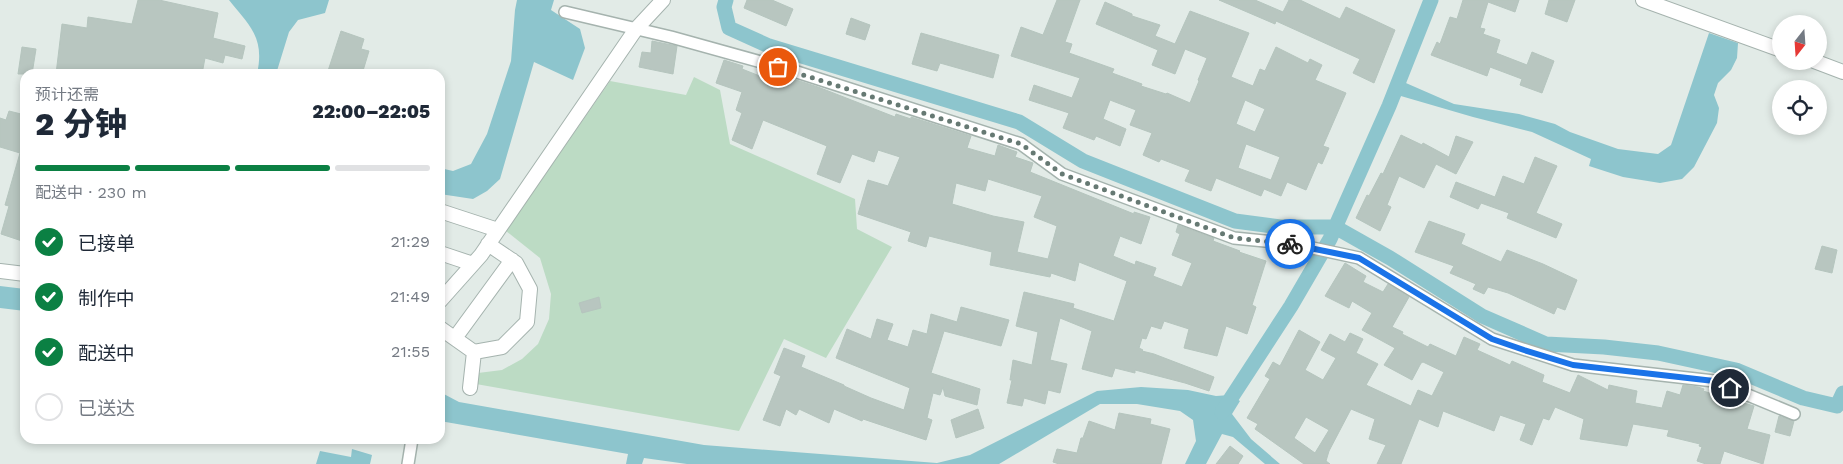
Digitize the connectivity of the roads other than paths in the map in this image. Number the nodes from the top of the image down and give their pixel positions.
1 (662, 0) edge
2 (1643, 0) edge
3 (565, 12) dead end
4 (636, 29) junction
5 (1772, 47) edge
6 (1828, 66) edge
7 (1843, 72) edge
8 (445, 212) edge
9 (498, 230) junction
10 (488, 244) junction
11 (445, 255) edge
12 (512, 260) junction
13 (473, 264) junction
14 (0, 271) edge
15 (20, 273) edge
16 (445, 295) edge
17 (445, 331) edge
18 (455, 338) junction
19 (474, 352) junction
20 (470, 388) dead end
21 (1794, 414) dead end
22 (411, 444) edge
23 (408, 464) edge

1 - 4 street
2 - 5 street
3 - 4 street
4 - 9 street
4 - 21 street
6 - 7 street
8 - 9 street
9 - 10 street
10 - 12 street
10 - 13 street
11 - 13 street
12 - 18 street
12 - 19 street
13 - 16 street
14 - 15 street
17 - 18 street
18 - 19 street
19 - 20 street
22 - 23 street

